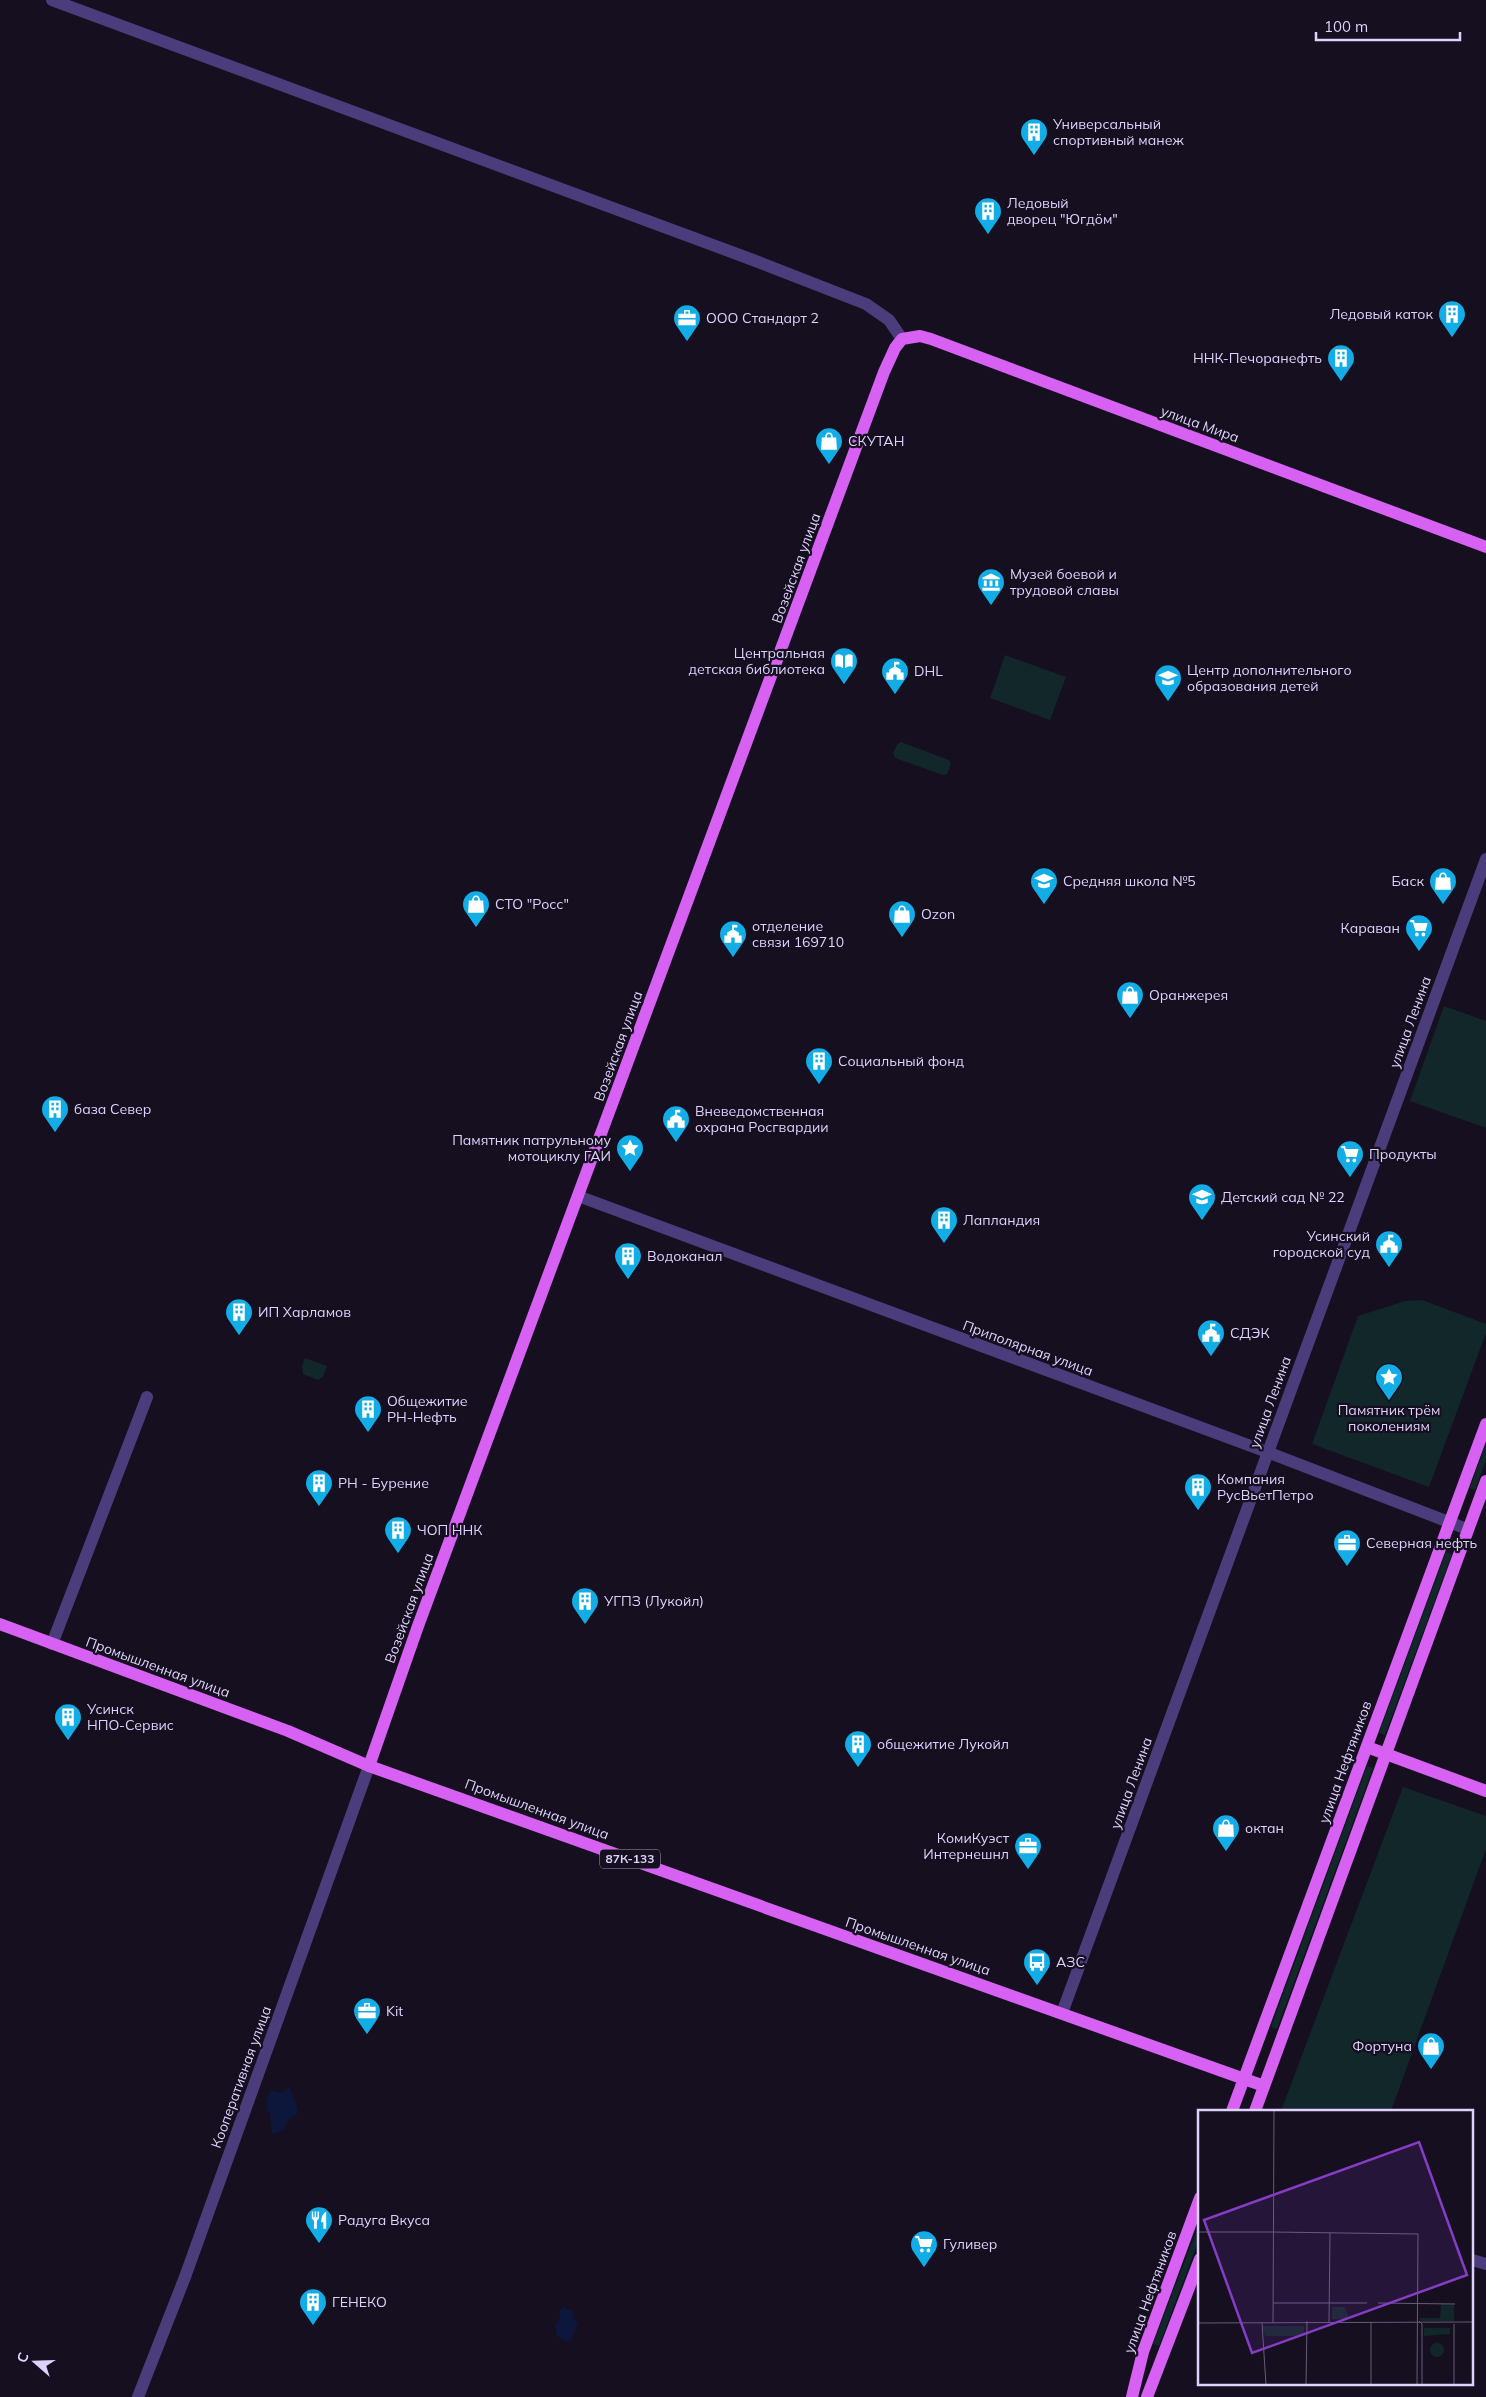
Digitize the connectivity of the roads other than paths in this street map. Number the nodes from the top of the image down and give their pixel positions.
1 (52, 0) edge
2 (902, 339) junction
3 (1486, 547) edge
4 (1486, 859) edge
5 (578, 1196) junction
6 (146, 1397) dead end
7 (1486, 1424) edge
8 (1267, 1452) junction
9 (1486, 1481) edge
10 (1450, 1523) junction
11 (1467, 1529) junction
12 (0, 1624) edge
13 (52, 1644) junction
14 (1366, 1747) junction
15 (1386, 1755) junction
16 (368, 1766) junction
17 (1486, 1791) edge
18 (1062, 2013) junction
19 (1244, 2078) junction
20 (1264, 2086) junction
21 (1232, 2110) edge
22 (1254, 2110) edge
23 (1198, 2203) edge
24 (1198, 2264) edge
25 (138, 2397) edge
26 (1132, 2397) edge
27 (1147, 2397) edge

1 - 2 street
2 - 3 main road, улица Мира
2 - 5 main road, Возейская улица
4 - 8 street, улица Ленина
5 - 8 street, Приполярная улица
5 - 16 main road, Возейская улица
6 - 13 street
7 - 10 main road, улица Нефтяников
8 - 10 street, Приполярная улица
8 - 18 street, улица Ленина
9 - 11 main road
10 - 11 street, Приполярная улица
10 - 14 main road, улица Нефтяников
11 - 15 main road
12 - 13 main road, Промышленная улица / 87К-133
13 - 16 main road, Промышленная улица / 87К-133
14 - 15 main road
14 - 19 main road, улица Нефтяников
15 - 17 main road
15 - 20 main road
16 - 18 main road, Промышленная улица / 87К-133
16 - 25 street, Кооперативная улица
18 - 19 main road, Промышленная улица / 87К-133
19 - 20 main road, Промышленная улица / 87К-133
19 - 21 main road, улица Нефтяников
20 - 22 main road
23 - 26 main road, улица Нефтяников
24 - 27 main road

